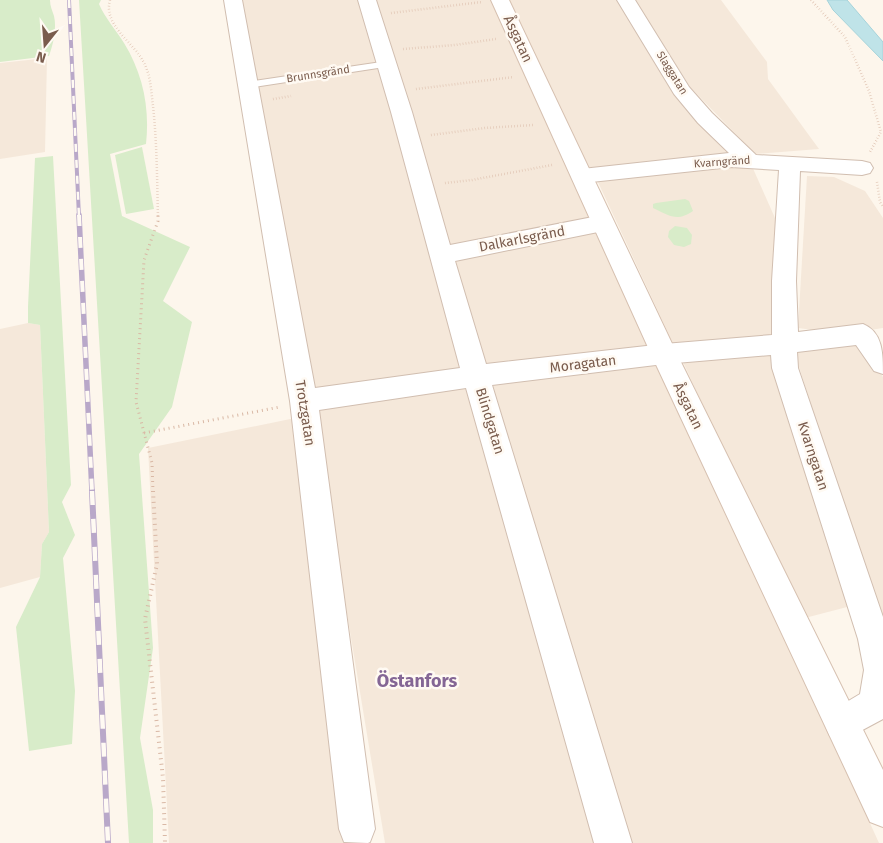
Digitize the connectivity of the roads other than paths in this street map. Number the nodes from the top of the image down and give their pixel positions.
1 (233, 0) edge
2 (500, 0) edge
3 (626, 0) edge
4 (376, 7) edge
5 (393, 57) junction
6 (248, 85) junction
7 (750, 160) junction
8 (790, 163) junction
9 (868, 168) road end
10 (579, 169) junction
11 (603, 222) junction
12 (441, 255) junction
13 (783, 344) junction
14 (664, 354) junction
15 (883, 364) edge
16 (476, 376) junction
17 (304, 401) junction
18 (842, 724) junction
19 (883, 809) edge
20 (357, 829) dead end
21 (613, 843) edge

1 - 6 street, Trotzgatan
2 - 10 street, Åsgatan
3 - 7 street, Slaggatan
4 - 5 street, Blindgatan
5 - 6 lane, Brunnsgränd
5 - 12 street, Blindgatan
6 - 17 street, Trotzgatan
7 - 8 street, Kvarngränd
7 - 10 street, Kvarngränd
8 - 9 street, Kvarngränd
8 - 13 street, Kvarngatan
10 - 11 street, Åsgatan
11 - 12 street, Dalkarlsgränd
11 - 14 street, Åsgatan
12 - 16 street, Blindgatan
13 - 14 street, Moragatan
13 - 15 street, Moragatan
13 - 18 street, Kvarngatan
14 - 16 street, Moragatan
14 - 18 street, Åsgatan
16 - 17 street, Moragatan
16 - 21 street, Blindgatan
17 - 20 street, Trotzgatan
18 - 19 street, Åsgatan

